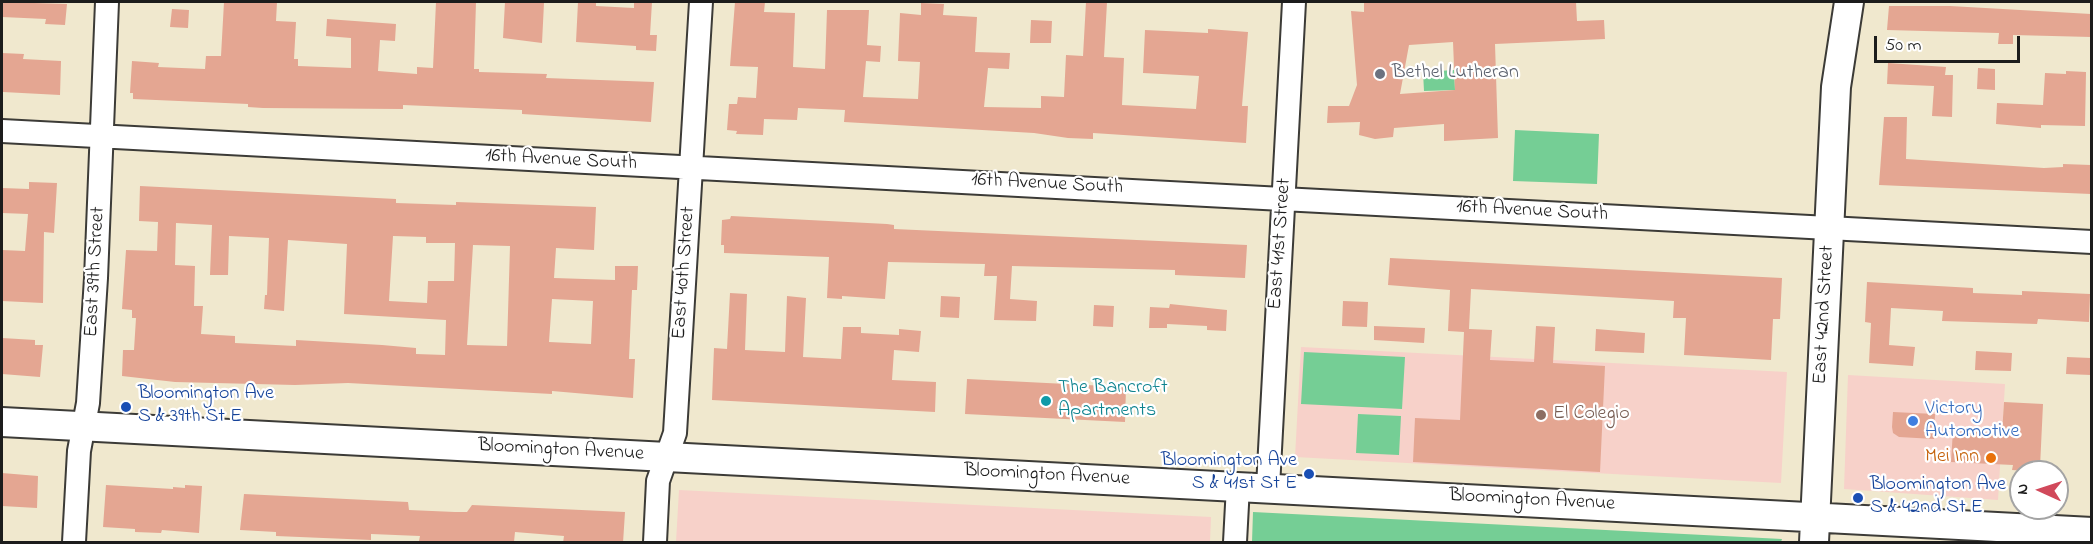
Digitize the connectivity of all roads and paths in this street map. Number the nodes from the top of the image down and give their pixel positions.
1 (107, 2) edge
2 (701, 2) edge
3 (1294, 2) edge
4 (1831, 2) edge
5 (1849, 2) edge
6 (1836, 87) junction
7 (2, 131) edge
8 (103, 137) junction
9 (691, 167) junction
10 (1283, 197) junction
11 (1830, 229) junction
12 (2091, 242) edge
13 (2, 422) edge
14 (84, 427) junction
15 (667, 456) junction
16 (1238, 486) junction
17 (1268, 487) junction
18 (1814, 530) edge
19 (2091, 532) edge
20 (74, 543) edge
21 (655, 543) edge
22 (1235, 543) edge

1 - 8 street, East 39th Street
2 - 9 street, East 40th Street
3 - 10 street, East 41st Street
4 - 6 street, East 42nd Street
5 - 6 street, East 42nd Street
6 - 11 street, East 42nd Street
7 - 8 street, 16th Avenue South
8 - 9 street, 16th Avenue South
8 - 14 street, East 39th Street
9 - 10 street, 16th Avenue South
9 - 15 street, East 40th Street
10 - 11 street, 16th Avenue South
10 - 17 street, East 41st Street
11 - 12 street, 16th Avenue South
11 - 18 street, East 42nd Street
13 - 14 street, Bloomington Avenue
14 - 15 street, Bloomington Avenue
14 - 20 street, East 39th Street
15 - 16 street, Bloomington Avenue
15 - 21 street, East 40th Street
16 - 17 street, Bloomington Avenue
16 - 22 street
17 - 18 street, Bloomington Avenue
18 - 19 street, Bloomington Avenue

